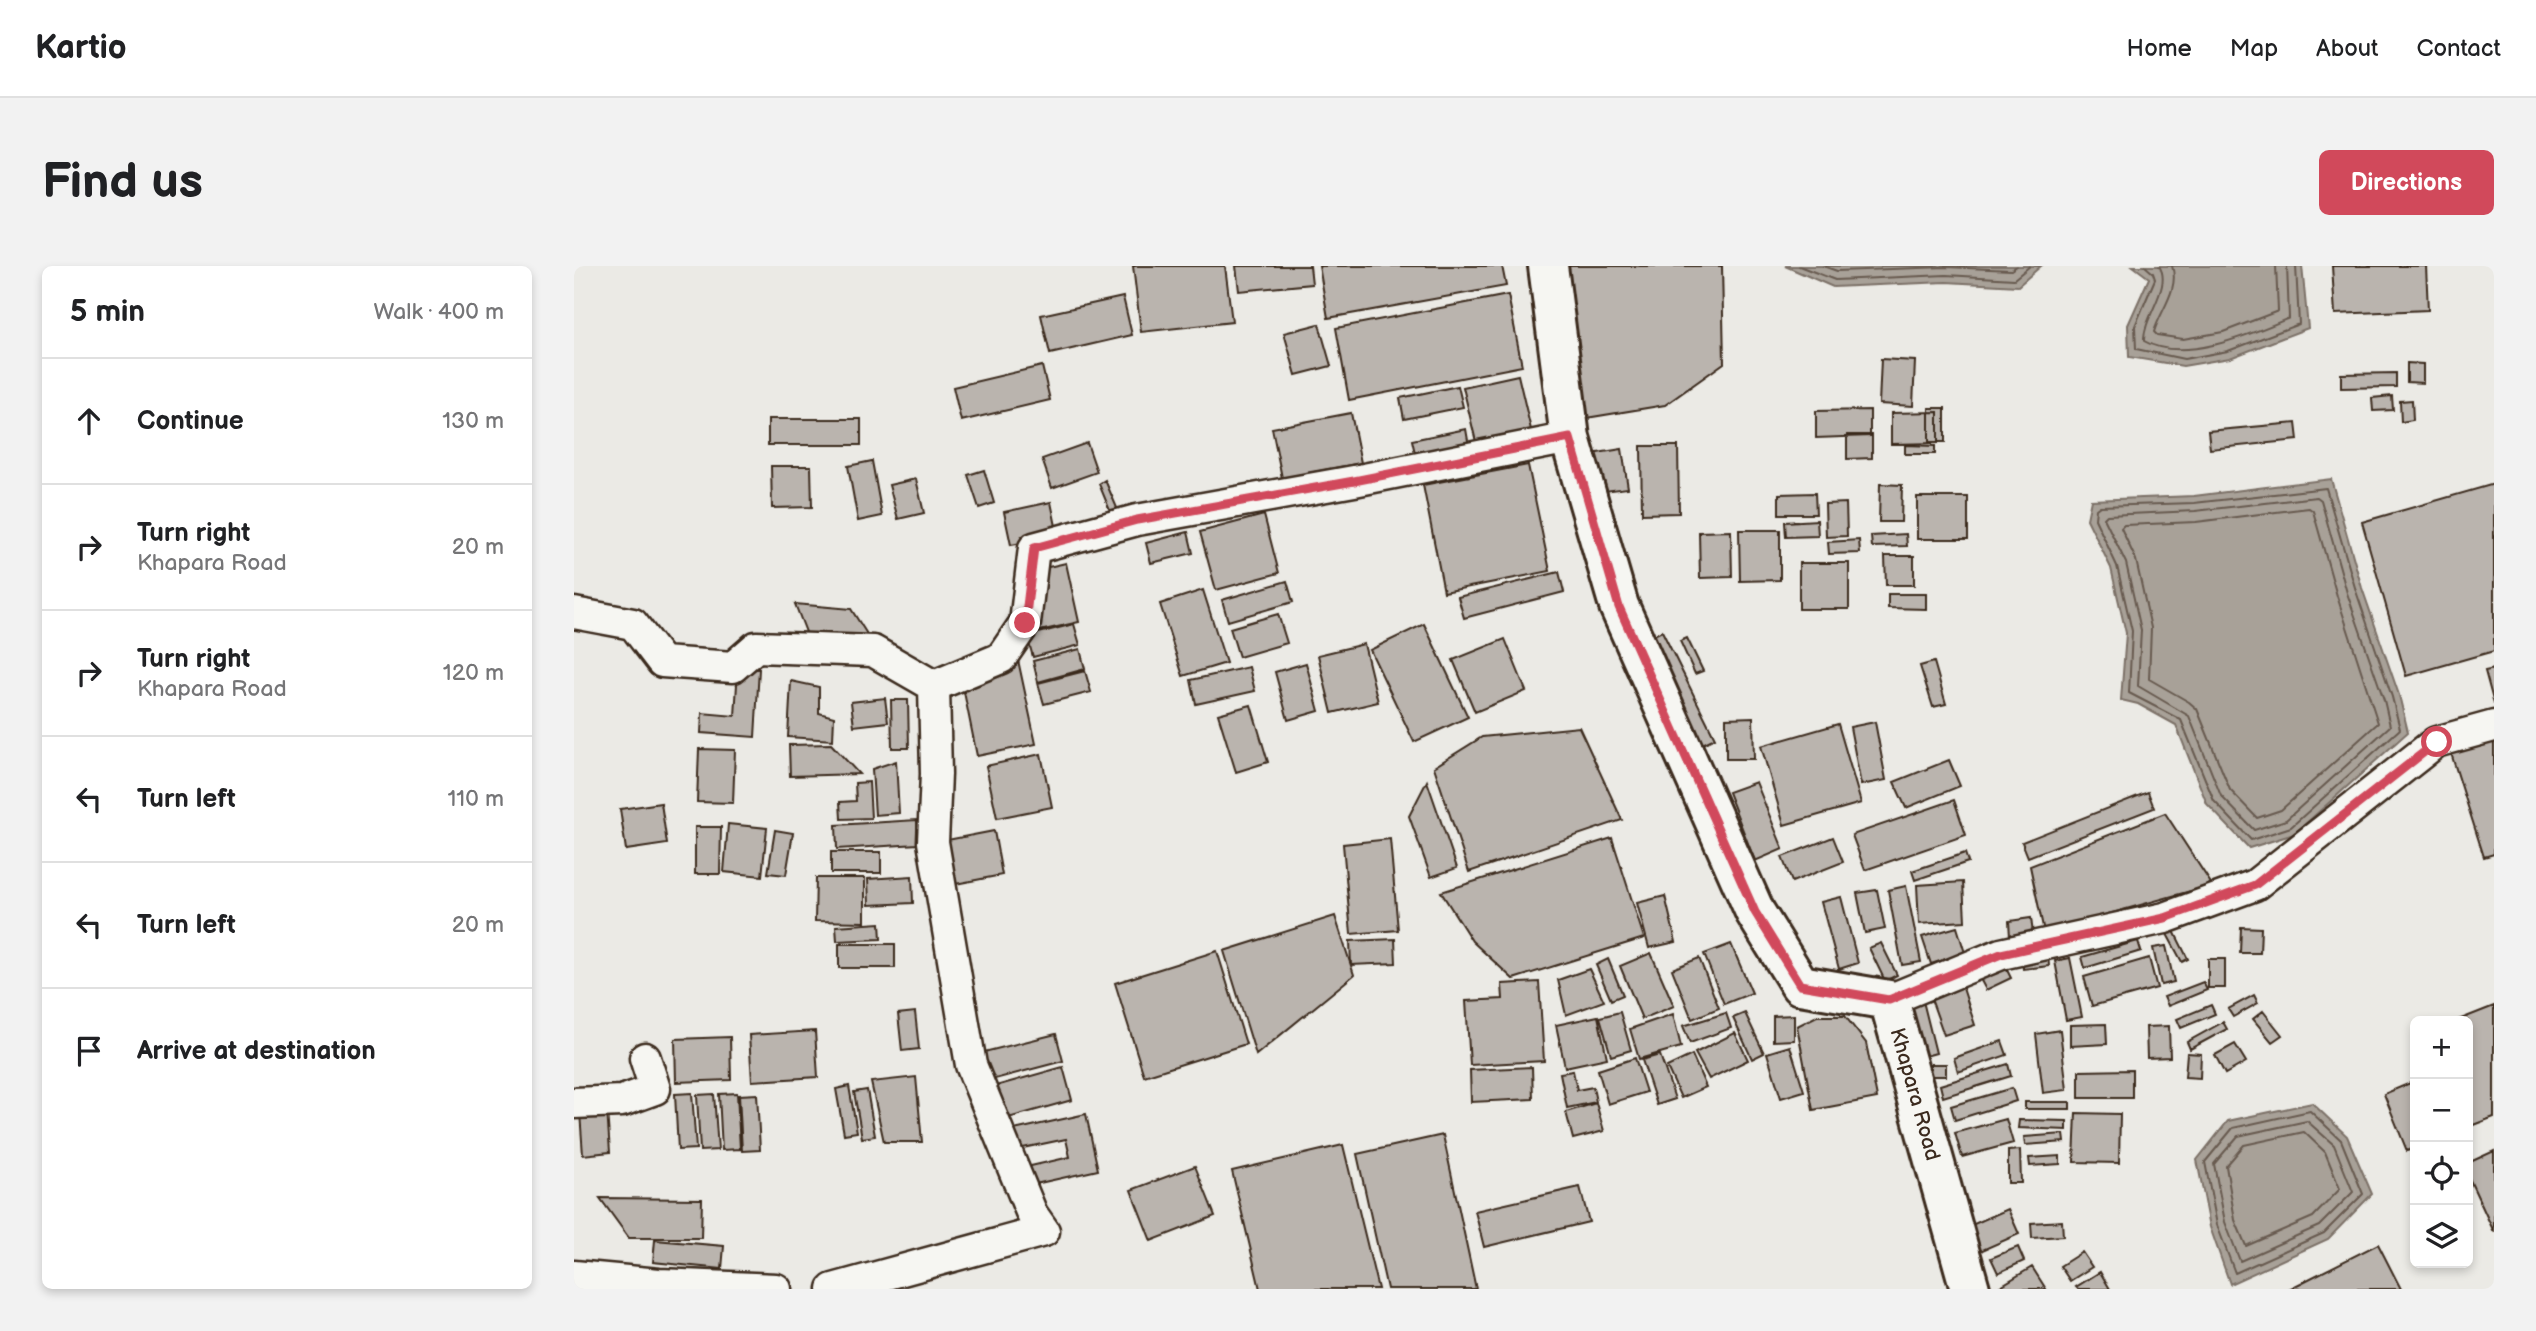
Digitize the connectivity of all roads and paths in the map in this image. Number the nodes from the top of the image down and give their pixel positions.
1 (1548, 266) edge
2 (1570, 438) junction
3 (574, 612) edge
4 (934, 685) junction
5 (2494, 726) edge
6 (1889, 1000) junction
7 (645, 1058) dead end
8 (574, 1103) edge
9 (574, 1276) edge
10 (1963, 1288) edge
11 (776, 1289) edge
12 (833, 1289) edge

1 - 2 street, Khapara Road
2 - 4 street
2 - 6 street, Khapara Road
3 - 4 street
4 - 12 street
5 - 6 street
6 - 10 street, Khapara Road
7 - 8 street
9 - 11 street

